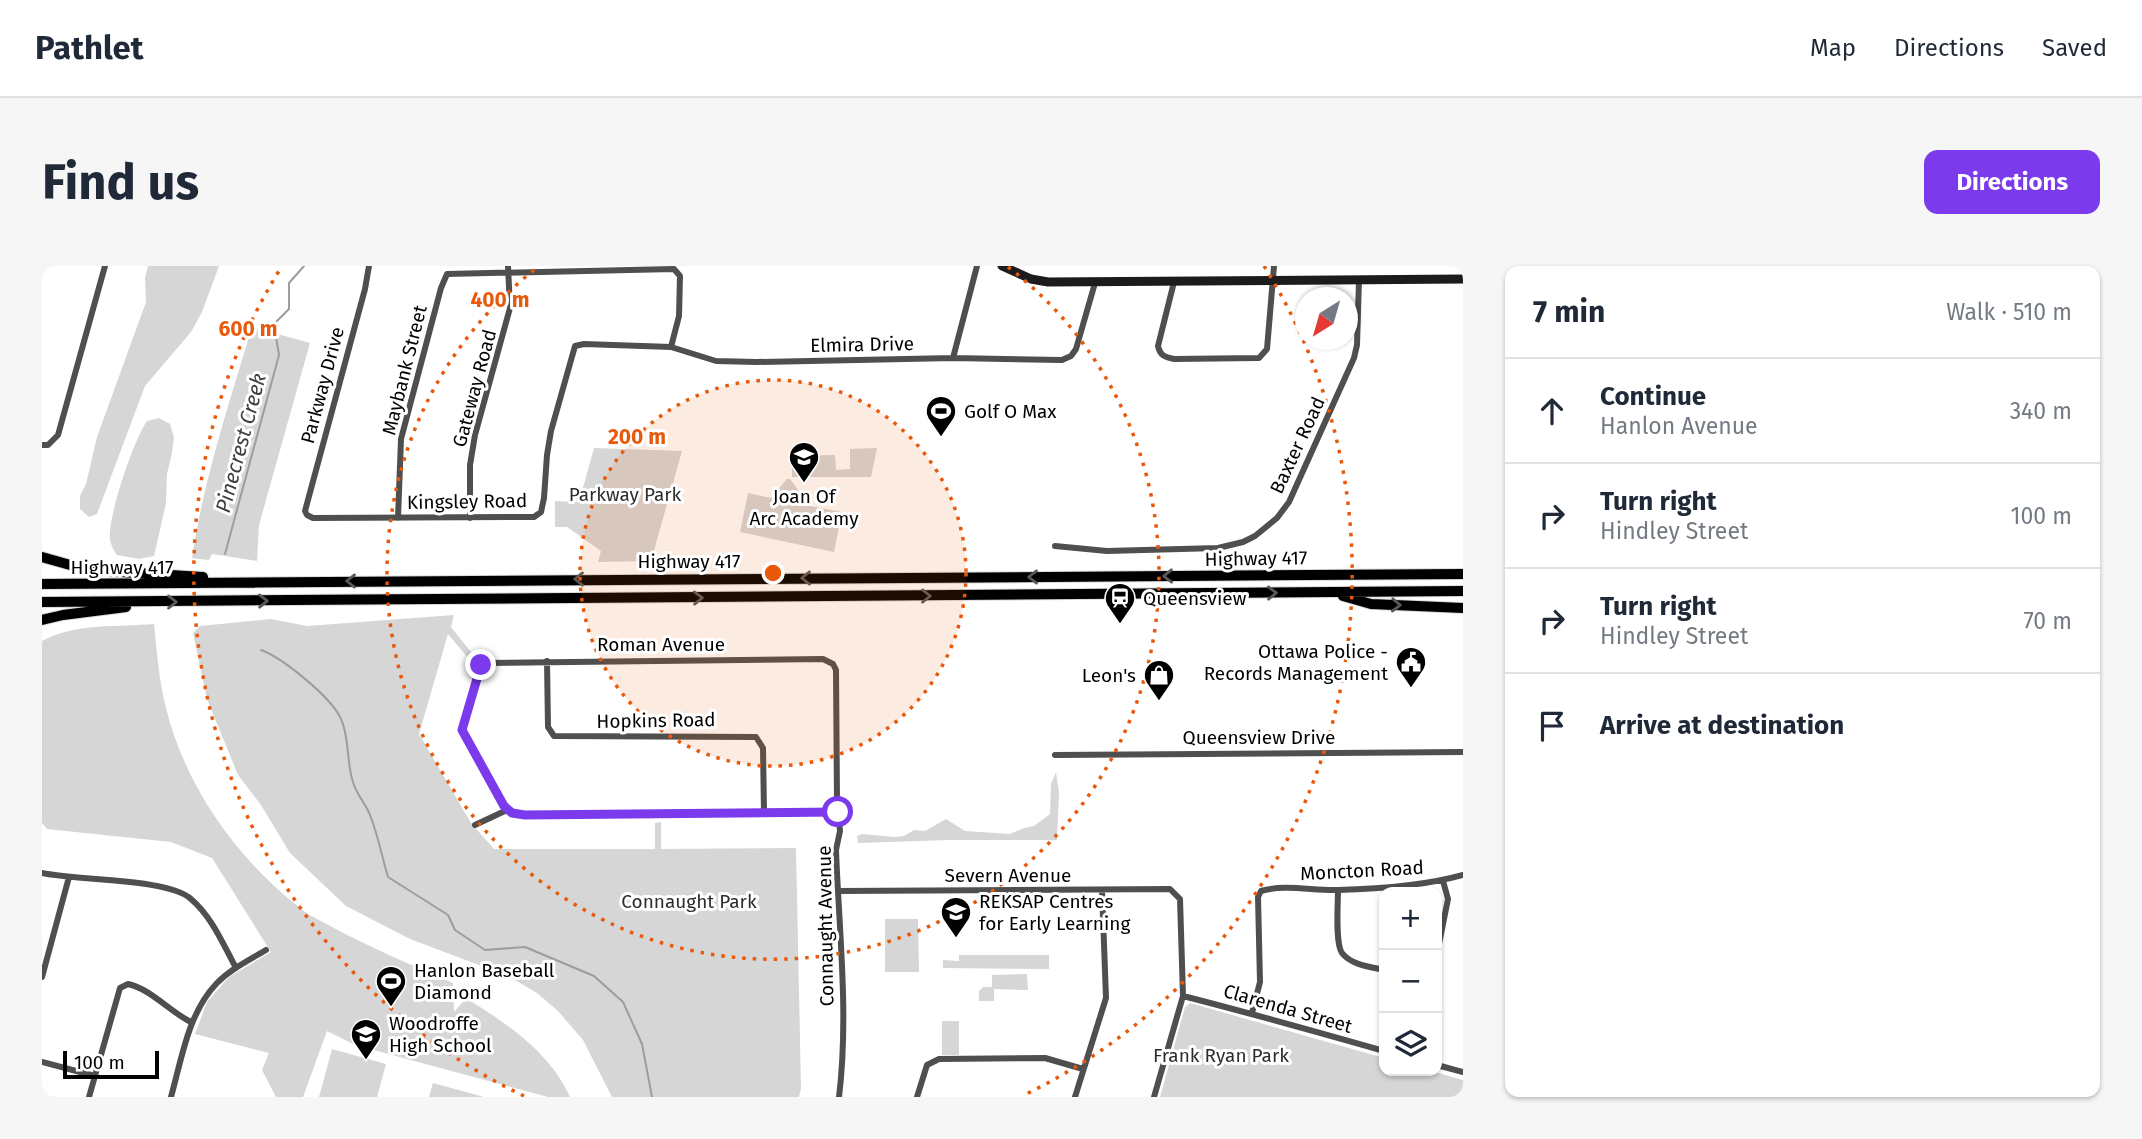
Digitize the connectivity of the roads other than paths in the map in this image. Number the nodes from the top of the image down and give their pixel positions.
1 (105, 266) edge
2 (369, 266) edge
3 (978, 266) edge
4 (1002, 266) edge
5 (1274, 266) edge
6 (508, 269) edge
7 (1463, 279) edge
8 (1359, 280) junction
9 (1272, 281) junction
10 (1174, 282) junction
11 (1095, 283) junction
12 (578, 345) joint
13 (671, 347) junction
14 (954, 358) junction
15 (42, 445) edge
16 (305, 512) joint
17 (398, 518) junction
18 (470, 518) junction
19 (1055, 546) dead end
20 (42, 557) edge
21 (1463, 566) edge
22 (1359, 574) junction
23 (1463, 574) edge
24 (150, 579) junction
25 (42, 584) edge
26 (1463, 591) edge
27 (1330, 592) junction
28 (42, 602) edge
29 (149, 602) junction
30 (1463, 607) edge
31 (42, 620) edge
32 (547, 661) junction
33 (836, 670) joint
34 (1463, 752) edge
35 (1055, 755) dead end
36 (507, 810) junction
37 (838, 812) junction
38 (764, 813) junction
39 (475, 825) dead end
40 (42, 873) edge
41 (1463, 875) edge
42 (69, 877) junction
43 (1443, 881) junction
44 (1102, 890) junction
45 (1338, 890) junction
46 (838, 891) junction
47 (266, 950) dead end
48 (1438, 950) edge
49 (236, 968) junction
50 (1379, 969) edge
51 (42, 977) edge
52 (1183, 996) junction
53 (1252, 1013) junction
54 (191, 1022) junction
55 (1379, 1050) edge
56 (42, 1062) edge
57 (1442, 1066) edge
58 (1083, 1069) junction
59 (1463, 1072) edge
60 (95, 1076) junction
61 (89, 1097) edge
62 (171, 1097) edge
63 (839, 1097) edge
64 (917, 1097) edge
65 (1075, 1097) edge
66 (1154, 1097) edge

1 - 15 street
2 - 16 street, Parkway Drive
3 - 14 street
4 - 11 street
5 - 9 street
6 - 13 street
6 - 17 street, Maybank Street
6 - 18 street, Gateway Road
7 - 8 street
8 - 9 street
8 - 19 street, Baxter Road
9 - 10 street
9 - 10 street
10 - 11 street
11 - 14 street, Elmira Drive
12 - 13 street, Elmira Drive
12 - 18 street, Kingsley Road
13 - 14 street, Elmira Drive
16 - 17 street, Kingsley Road
17 - 18 street, Kingsley Road
20 - 24 highway
21 - 22 highway
22 - 23 highway, Highway 417
22 -> 24 highway, Highway 417
24 - 25 highway, Highway 417
26 - 27 highway
29 -> 27 highway
27 -> 30 highway
28 - 29 highway
29 - 31 highway
32 - 33 street, Roman Avenue
32 - 36 street, Roman Avenue
32 - 38 street, Hopkins Road
33 - 37 street, Connaught Avenue
34 - 35 street, Queensview Drive
36 - 38 street
36 - 39 street
37 - 38 street
37 - 46 street, Connaught Avenue
40 - 42 street
41 - 43 street, Moncton Road
42 - 49 street
42 - 51 street
43 - 45 street, Moncton Road
43 - 48 street
44 - 46 street, Severn Avenue
44 - 52 street, Severn Avenue
44 - 58 street
45 - 50 street
45 - 53 street, Moncton Road
46 - 63 street, Connaught Avenue
47 - 49 street
49 - 54 street
52 - 53 street, Clarenda Street
52 - 66 street
53 - 55 street, Clarenda Street
54 - 60 street
54 - 62 street
56 - 60 street
57 - 59 street
58 - 64 street
58 - 65 street
60 - 61 street

